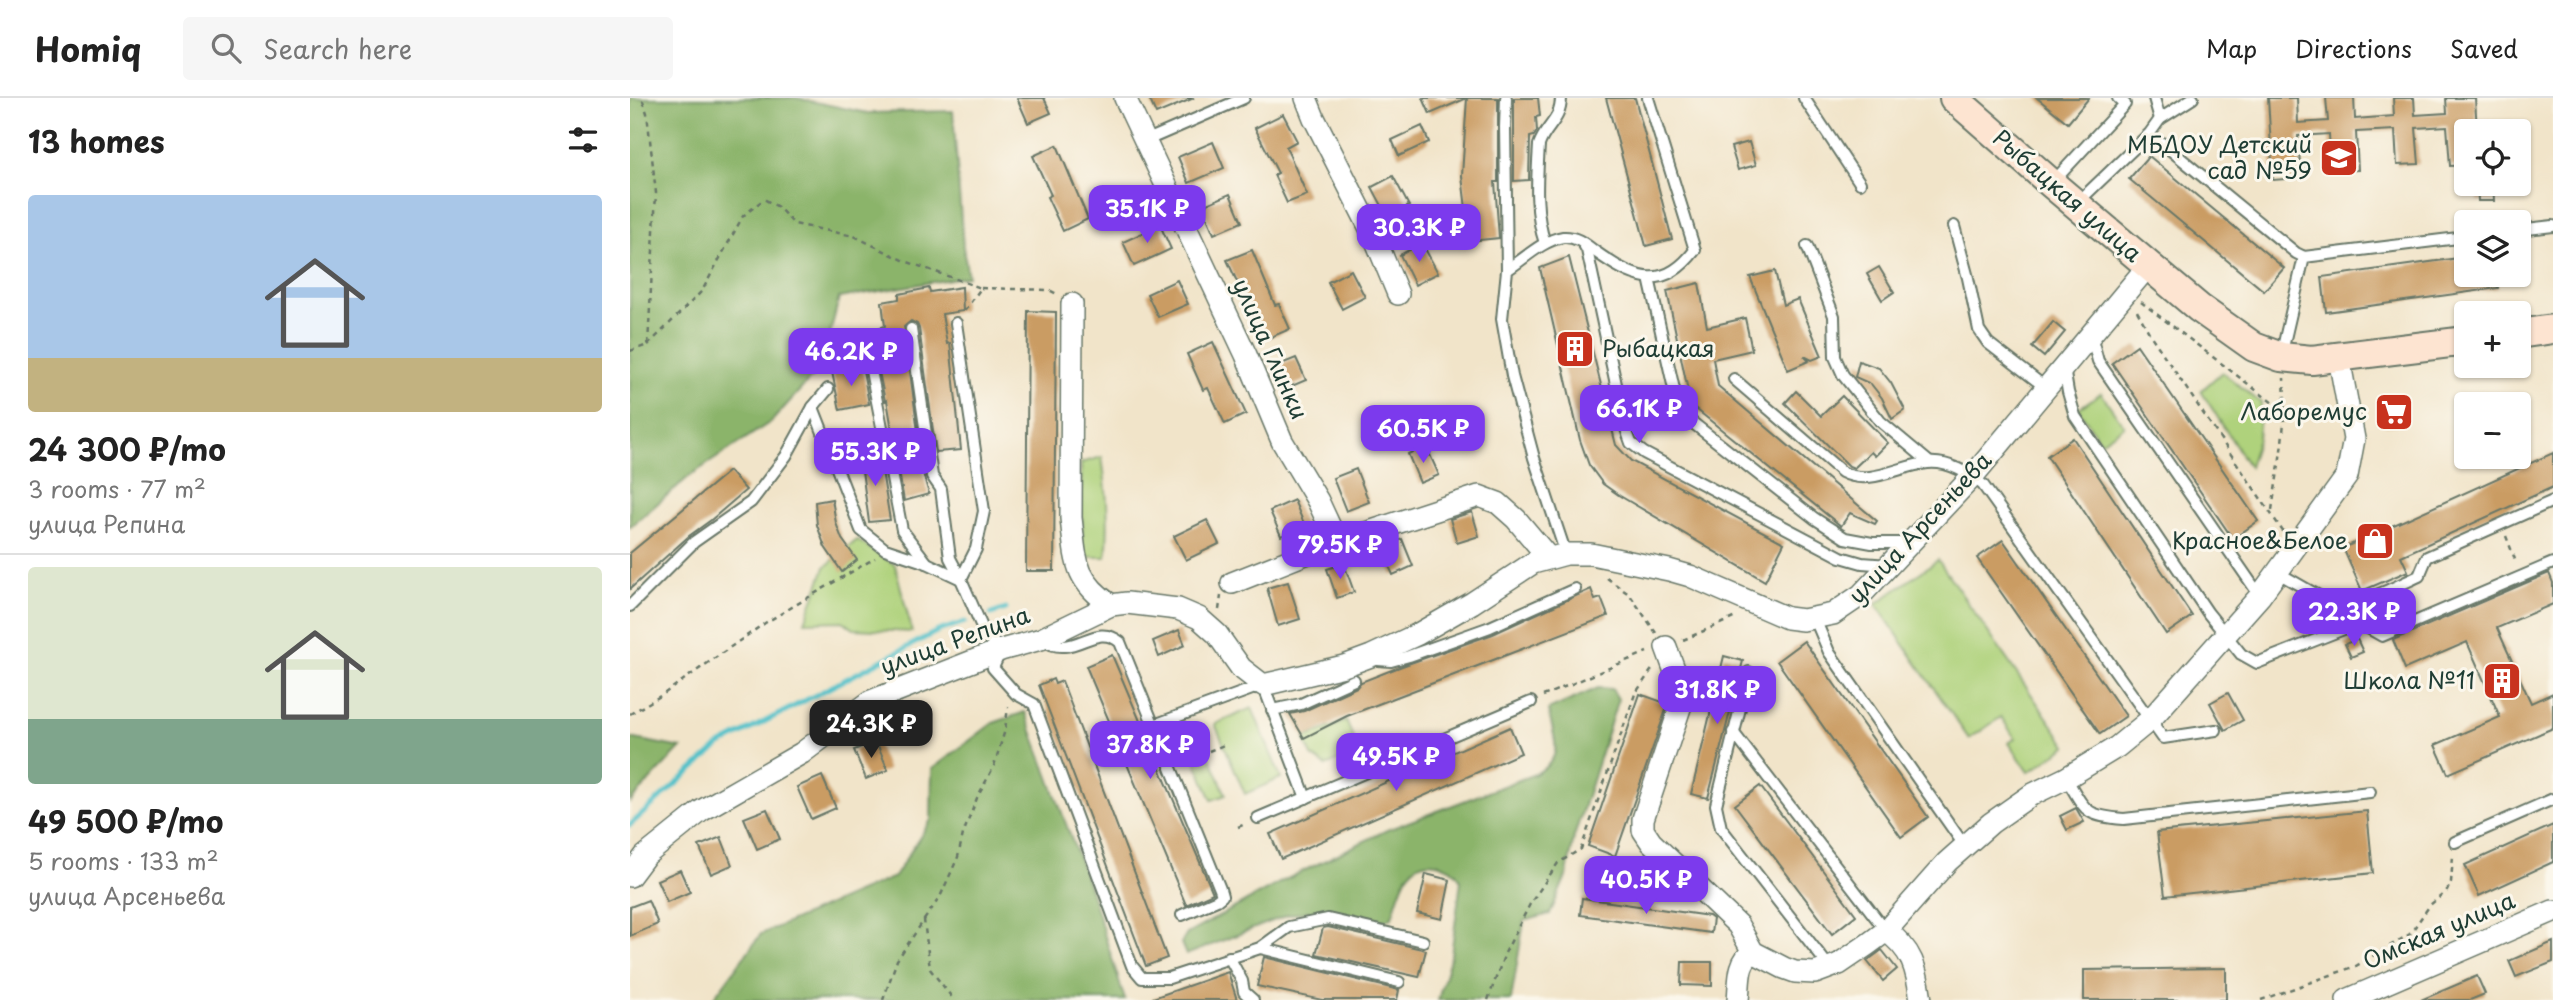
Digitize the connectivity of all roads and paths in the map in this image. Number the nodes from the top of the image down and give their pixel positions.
1 (642, 98) edge
2 (1125, 98) edge
3 (1244, 98) edge
4 (1306, 98) edge
5 (1506, 98) edge
6 (1561, 98) edge
7 (1648, 98) edge
8 (1804, 98) edge
9 (1954, 98) edge
10 (2118, 98) edge
11 (2154, 98) edge
12 (2193, 98) edge
13 (2160, 120) junction
14 (1145, 141) junction
15 (2162, 143) dead end
16 (1860, 183) dead end
17 (2052, 184) junction
18 (2076, 205) junction
19 (1954, 226) dead end
20 (2553, 226) edge
21 (2531, 229) edge
22 (2454, 238) edge
23 (1545, 243) junction
24 (1583, 243) junction
25 (1807, 246) dead end
26 (2304, 257) junction
27 (2148, 266) junction
28 (1507, 270) junction
29 (1649, 278) junction
30 (981, 288) junction
31 (2127, 292) junction
32 (1398, 294) dead end
33 (1072, 304) joint
34 (956, 323) joint
35 (911, 329) dead end
36 (2553, 329) edge
37 (2531, 332) edge
38 (2091, 333) junction
39 (2454, 343) edge
40 (648, 345) junction
41 (866, 345) dead end
42 (630, 351) edge
43 (2281, 358) junction
44 (2339, 358) junction
45 (2063, 365) junction
46 (1734, 379) dead end
47 (2045, 387) junction
48 (828, 389) dead end
49 (813, 407) junction
50 (2286, 413) junction
51 (1929, 462) junction
52 (1973, 476) junction
53 (2553, 501) edge
54 (2272, 511) junction
55 (2502, 523) junction
56 (1337, 542) junction
57 (1912, 544) junction
58 (885, 549) junction
59 (2292, 555) junction
60 (1557, 556) junction
61 (927, 563) junction
62 (2553, 563) edge
63 (1888, 565) junction
64 (2278, 573) junction
65 (1600, 574) dead end
66 (2521, 575) junction
67 (961, 579) junction
68 (1232, 583) joint
69 (1575, 589) dead end
70 (2260, 596) junction
71 (1111, 605) junction
72 (630, 606) edge
73 (1760, 607) junction
74 (1815, 619) junction
75 (1217, 634) junction
76 (2226, 634) junction
77 (1041, 639) junction
78 (1656, 649) junction
79 (1001, 650) junction
80 (1371, 656) junction
81 (1749, 672) dead end
82 (1354, 680) dead end
83 (1263, 685) junction
84 (1016, 694) junction
85 (1531, 702) joint
86 (1272, 710) junction
87 (630, 714) edge
88 (2150, 720) junction
89 (1154, 724) junction
90 (2216, 730) dead end
91 (1733, 732) junction
92 (1224, 745) dead end
93 (1170, 766) junction
94 (2066, 778) junction
95 (2370, 792) dead end
96 (1306, 798) junction
97 (2553, 799) edge
98 (1258, 818) dead end
99 (2455, 842) joint
100 (1964, 845) junction
101 (630, 876) edge
102 (2553, 911) edge
103 (1182, 915) dead end
104 (924, 920) junction
105 (1886, 931) junction
106 (1423, 941) dead end
107 (1260, 948) junction
108 (1753, 952) junction
109 (1229, 957) junction
110 (1830, 968) junction
111 (1399, 982) dead end
112 (883, 1000) edge
113 (954, 1000) edge
114 (1253, 1000) edge
115 (1488, 1000) edge
116 (1738, 1000) edge
117 (1921, 1000) edge
118 (2261, 1000) edge
119 (2347, 1000) edge

1 - 40 path
2 - 14 street, улица Глинки
3 - 14 lane
4 - 32 street
5 - 28 lane
6 - 23 lane
7 - 29 lane
8 - 16 lane
9 - 17 main road, Рыбацкая улица
10 - 17 lane
11 - 13 lane
12 - 13 lane
13 - 18 lane
14 - 56 street, улица Глинки
15 - 26 lane
17 - 18 main road, Рыбацкая улица
18 - 27 main road, Рыбацкая улица
19 - 47 lane
20 - 21 lane
22 - 26 lane
23 - 24 lane
23 - 28 lane
24 - 29 lane
24 - 63 lane
25 - 51 lane
26 - 43 lane
27 - 31 street, улица Арсеньева
27 - 43 main road
28 - 60 lane
29 - 57 lane
30 - 33 path
30 - 34 path
30 - 40 path
31 - 38 street, улица Арсеньева
31 - 50 path
31 - 54 path
33 - 71 street
34 - 67 lane
35 - 67 lane
36 - 37 main road
38 - 45 street, улица Арсеньева
38 - 70 lane
39 - 44 main road
40 - 42 path
41 - 61 lane
43 - 44 main road
43 - 50 path
44 - 59 street
45 - 47 street, улица Арсеньева
45 - 76 lane
46 - 51 lane
47 - 52 street, улица Арсеньева
48 - 49 lane
49 - 58 lane
49 - 72 lane
50 - 54 path
51 - 52 lane
52 - 57 street, улица Арсеньева
52 - 88 lane
53 - 55 lane
54 - 59 path
55 - 64 lane
55 - 66 path
56 - 60 street
56 - 68 street
57 - 63 street, улица Арсеньева
58 - 61 lane
58 - 87 path
59 - 64 street
60 - 73 street, улица Арсеньева
60 - 80 street
61 - 67 lane
62 - 66 lane
63 - 74 street, улица Арсеньева
64 - 70 street
65 - 78 path
66 - 76 lane
67 - 79 lane
68 - 75 path
69 - 80 lane
70 - 76 street
71 - 75 street, улица Репина
71 - 77 street, улица Репина
73 - 74 street, улица Арсеньева
73 - 78 path
74 - 100 lane
75 - 83 street, улица Репина
76 - 88 street
77 - 79 street, улица Репина
77 - 89 lane
78 - 85 path
78 - 108 street
78 - 115 path
79 - 84 lane
79 - 101 street, улица Репина
80 - 83 street
81 - 91 lane
82 - 86 lane
83 - 86 lane
83 - 89 lane
84 - 104 path
84 - 109 lane
85 - 96 lane
86 - 96 lane
88 - 90 lane
88 - 94 street
89 - 93 lane
91 - 105 lane
91 - 110 lane
92 - 93 path
93 - 103 lane
94 - 95 lane
94 - 100 street
96 - 98 lane
97 - 99 lane
99 - 118 path
100 - 105 street
102 - 119 street, Омская улица
104 - 112 path
104 - 113 path
105 - 110 street
105 - 117 street
106 - 107 lane
107 - 109 lane
107 - 111 lane
108 - 110 street
108 - 116 street
109 - 114 lane

